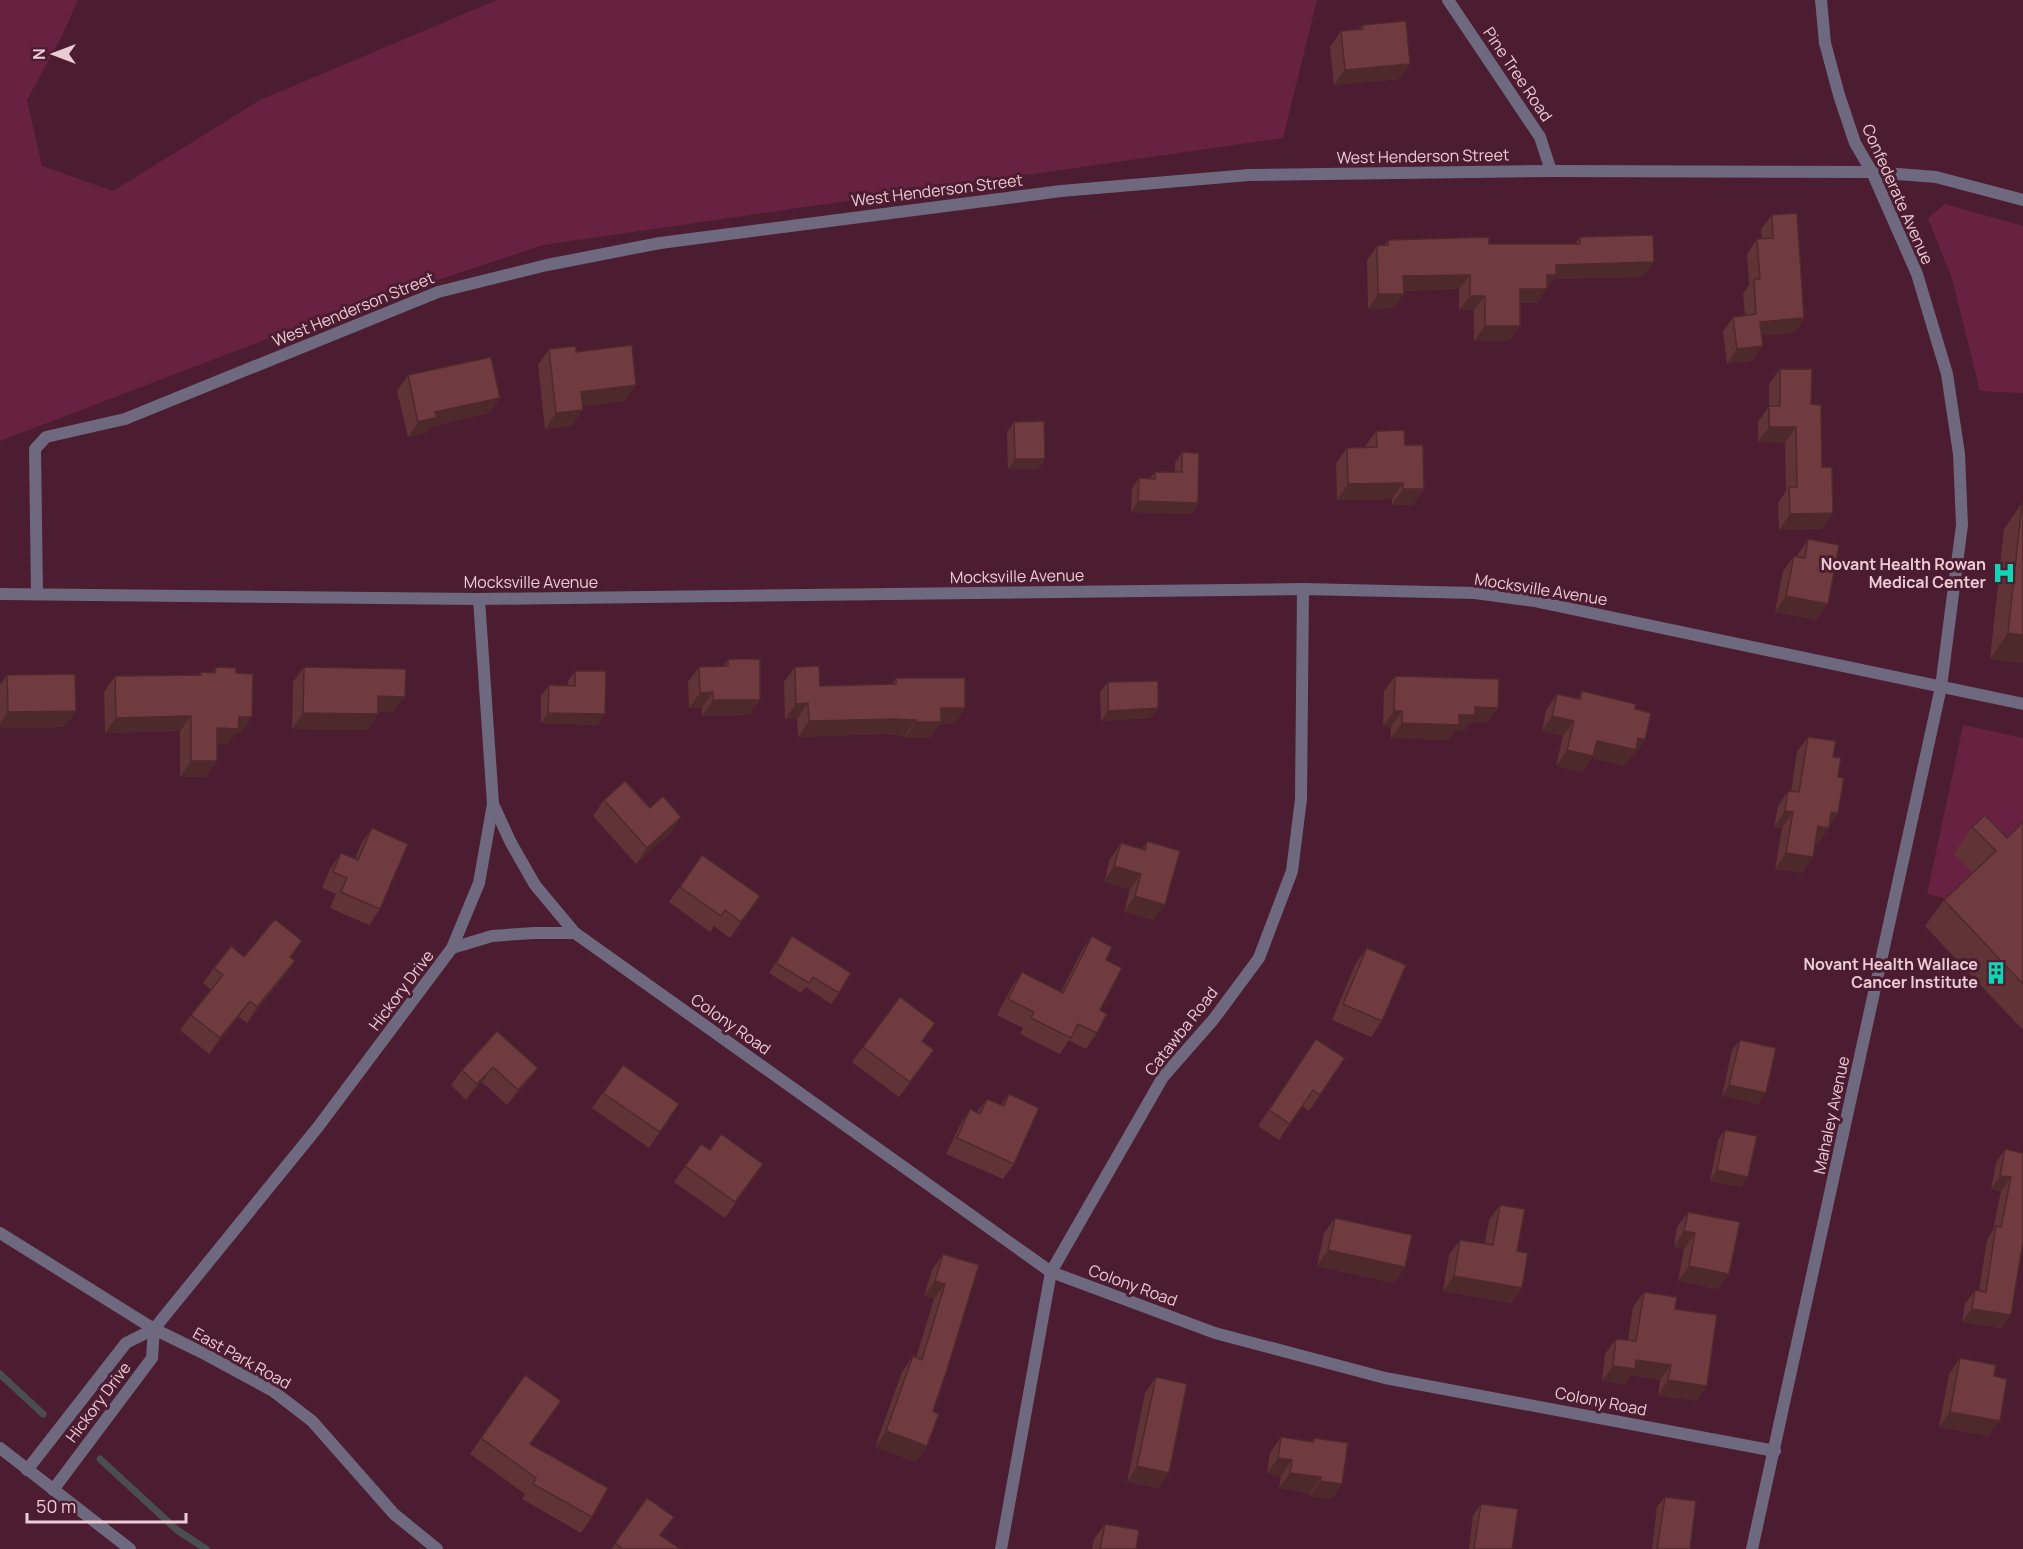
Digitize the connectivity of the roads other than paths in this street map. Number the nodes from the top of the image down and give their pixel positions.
1 (1449, 0) edge
2 (1821, 0) edge
3 (1551, 171) junction
4 (1872, 172) junction
5 (2023, 200) edge
6 (1303, 590) junction
7 (0, 594) edge
8 (38, 594) junction
9 (479, 599) junction
10 (1941, 687) junction
11 (2023, 704) edge
12 (493, 804) junction
13 (575, 933) junction
14 (453, 948) junction
15 (0, 1233) edge
16 (1051, 1272) junction
17 (153, 1329) junction
18 (0, 1448) edge
19 (1775, 1450) junction
20 (27, 1470) junction
21 (53, 1490) junction
22 (130, 1549) edge
23 (437, 1549) edge
24 (1001, 1549) edge
25 (1752, 1549) edge

1 - 3 street, Pine Tree Road
2 - 4 street, Confederate Avenue
3 - 4 street, West Henderson Street
3 - 8 street, West Henderson Street
4 - 5 street, West Henderson Street
4 - 10 street, Confederate Avenue
6 - 9 street, Mocksville Avenue
6 - 10 street, Mocksville Avenue
6 - 16 street, Catawba Road
7 - 8 street, Mocksville Avenue
8 - 9 street, Mocksville Avenue
9 - 12 street, Hickory Drive
10 - 11 street, Mocksville Avenue
10 - 19 street, Mahaley Avenue
12 - 13 street, Colony Road
12 - 14 street, Hickory Drive
13 - 14 street
13 - 16 street, Colony Road
14 - 17 street, Hickory Drive
15 - 17 street, East Park Road
16 - 19 street, Colony Road
16 - 24 street, Catawba Road
17 - 20 street, Hickory Drive
17 - 21 street, Hickory Drive
17 - 23 street, East Park Road
18 - 20 street
19 - 25 street, Mahaley Avenue
20 - 21 street
21 - 22 street

